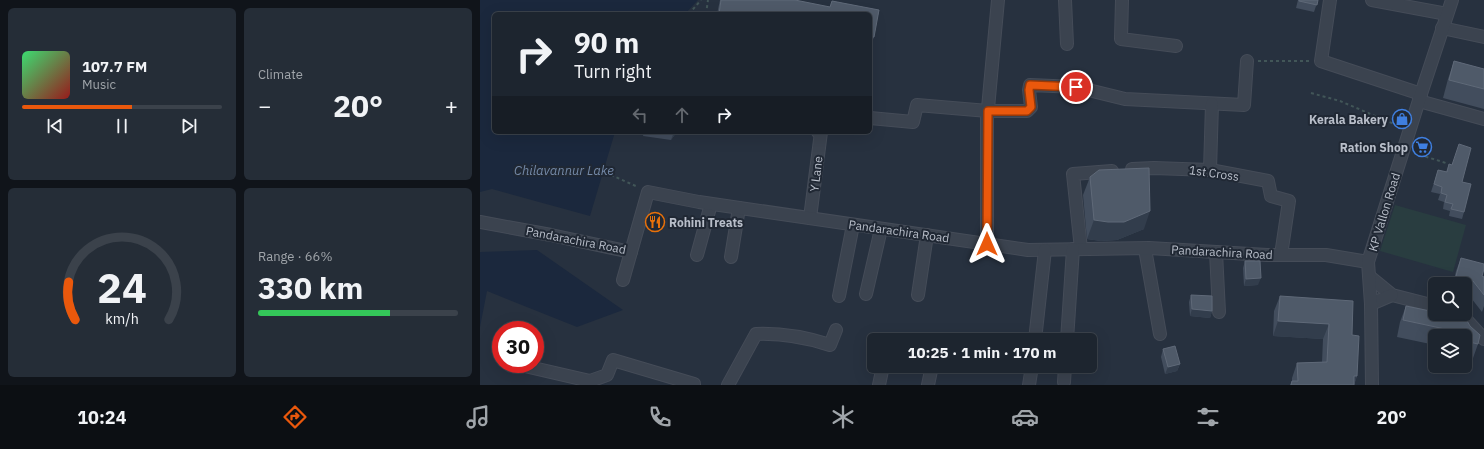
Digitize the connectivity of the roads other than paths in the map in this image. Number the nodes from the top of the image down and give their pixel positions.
1 (998, 0) edge
2 (1065, 0) edge
3 (1122, 0) edge
4 (1330, 0) edge
5 (1372, 0) edge
6 (1452, 0) edge
7 (1447, 14) junction
8 (1442, 28) junction
9 (1484, 37) edge
10 (1066, 44) dead end
11 (1176, 46) dead end
12 (1247, 61) road end
13 (1420, 97) junction
14 (1212, 104) junction
15 (988, 111) junction
16 (872, 118) edge
17 (1484, 119) edge
18 (821, 134) edge
19 (1210, 170) junction
20 (711, 204) junction
21 (740, 208) junction
22 (810, 218) junction
23 (480, 222) edge
24 (853, 225) junction
25 (881, 229) junction
26 (927, 235) junction
27 (987, 244) junction
28 (1145, 248) junction
29 (1077, 249) junction
30 (1045, 250) junction
31 (631, 252) junction
32 (1216, 252) junction
33 (697, 255) dead end
34 (1281, 255) junction
35 (731, 257) dead end
36 (1368, 262) junction
37 (1370, 277) junction
38 (623, 280) dead end
39 (866, 294) dead end
40 (918, 295) dead end
41 (1392, 295) junction
42 (839, 296) dead end
43 (1371, 304) junction
44 (1428, 304) edge
45 (1219, 312) dead end
46 (1467, 321) edge
47 (836, 330) dead end
48 (1036, 333) edge
49 (1068, 333) edge
50 (1160, 334) dead end
51 (1484, 339) edge
52 (544, 370) edge
53 (881, 373) edge
54 (931, 373) edge
55 (1031, 373) edge
56 (1065, 373) edge
57 (1064, 382) dead end
58 (694, 385) edge
59 (728, 385) edge
60 (878, 385) edge
61 (928, 385) edge
62 (1029, 385) edge
63 (1372, 385) edge

1 - 15 street
2 - 10 street
3 - 11 street
4 - 13 street
5 - 7 street
6 - 7 street, KP Vallon Road
7 - 8 street, KP Vallon Road
8 - 9 street
8 - 13 street, KP Vallon Road
12 - 14 street
13 - 17 street
13 - 36 street, KP Vallon Road
14 - 15 street
14 - 19 street
15 - 16 street
15 - 27 street
18 - 22 street, Y Lane
19 - 29 street, 1st Cross
19 - 34 street, 1st Cross
20 - 21 street, Pandarachira Road
20 - 31 street, Pandarachira Road
20 - 33 street
21 - 22 street, Pandarachira Road
21 - 35 street
22 - 24 street, Pandarachira Road
23 - 31 street, Pandarachira Road
24 - 25 street, Pandarachira Road
24 - 42 street
25 - 26 street, Pandarachira Road
25 - 39 street
26 - 27 street, Pandarachira Road
26 - 40 street
27 - 30 street, Pandarachira Road
28 - 29 street, Pandarachira Road
28 - 32 street, Pandarachira Road
28 - 50 street
29 - 30 street, Pandarachira Road
29 - 49 street
30 - 48 street
31 - 38 street
32 - 34 street, Pandarachira Road
32 - 45 street
34 - 36 street, Pandarachira Road
36 - 37 street, KP Vallon Road
37 - 41 street
37 - 43 street, KP Vallon Road
41 - 43 street
41 - 44 street
43 - 63 street, KP Vallon Road
46 - 51 street
47 - 59 street
52 - 58 street
53 - 60 street
54 - 61 street
55 - 62 street
56 - 57 street

